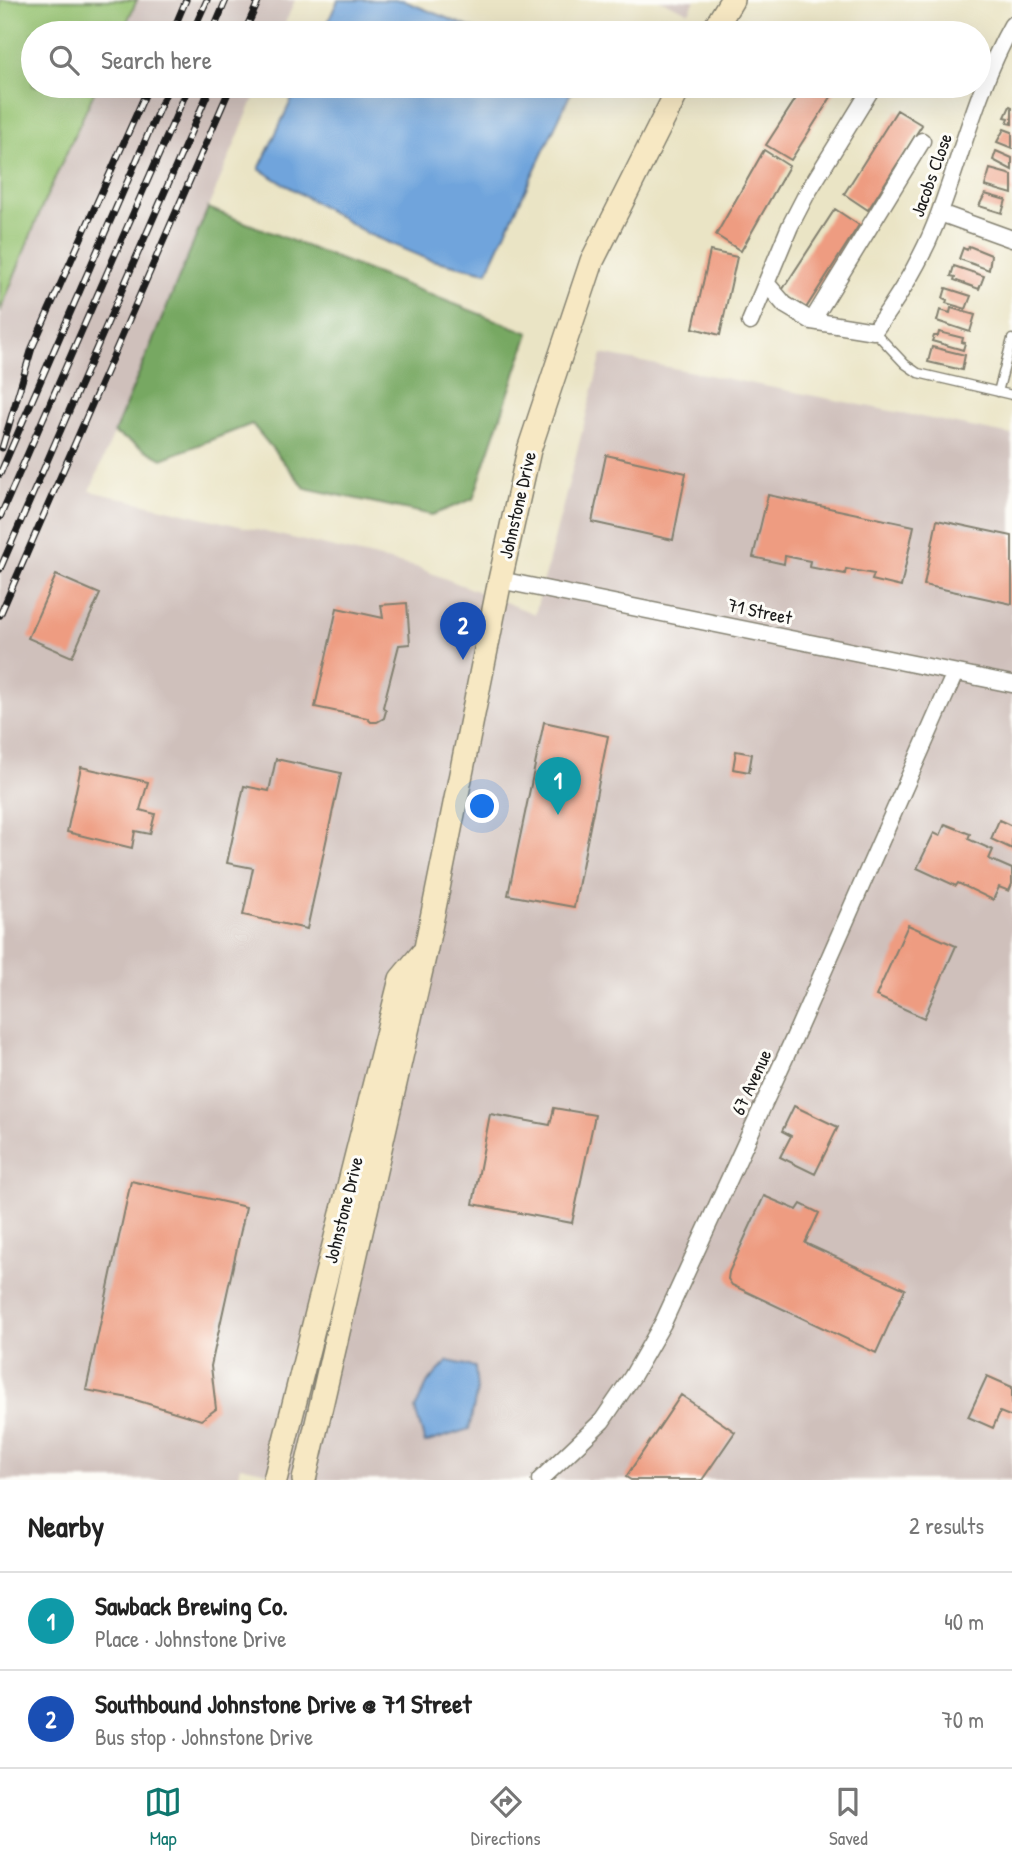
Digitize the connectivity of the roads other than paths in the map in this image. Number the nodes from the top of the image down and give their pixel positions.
1 (732, 0) edge
2 (719, 21) edge
3 (1012, 25) edge
4 (991, 67) edge
5 (674, 98) edge
6 (866, 98) edge
7 (980, 98) edge
8 (922, 141) dead end
9 (940, 213) junction
10 (1012, 239) edge
11 (767, 284) junction
12 (812, 321) junction
13 (750, 322) dead end
14 (874, 331) junction
15 (1012, 340) edge
16 (998, 392) junction
17 (1012, 395) edge
18 (500, 580) junction
19 (955, 673) junction
20 (1012, 684) edge
21 (426, 948) junction
22 (275, 1480) edge
23 (304, 1480) edge
24 (540, 1480) edge

1 - 2 main road
3 - 4 street, Jacobs Close
5 - 18 main road, Johnstone Drive
6 - 11 street
7 - 9 street, Jacobs Close
8 - 12 street
9 - 10 street
9 - 14 street, Jacobs Close
11 - 12 street
11 - 13 street
12 - 14 street
14 - 16 lane
15 - 16 lane
16 - 17 lane
18 - 19 street, 71 Street
18 - 21 main road, Johnstone Drive
19 - 20 street, 71 Street
19 - 24 street, 67 Avenue
21 - 22 main road, Johnstone Drive
21 - 23 main road, Johnstone Drive

